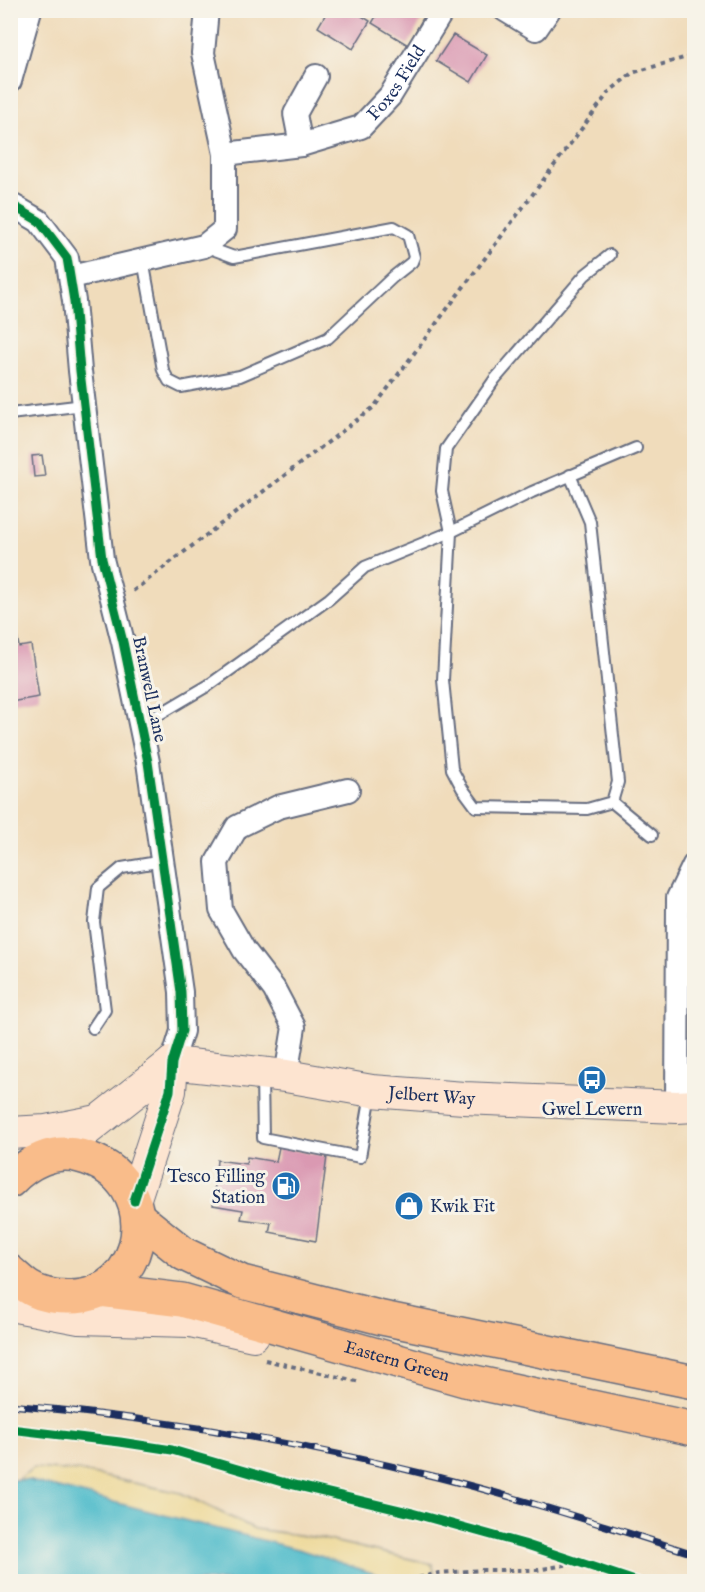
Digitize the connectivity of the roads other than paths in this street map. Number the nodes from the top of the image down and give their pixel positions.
1 (30, 10) edge
2 (207, 10) edge
3 (443, 10) edge
4 (506, 10) edge
5 (549, 10) edge
6 (316, 76) dead end
7 (10, 81) edge
8 (301, 145) junction
9 (225, 154) junction
10 (10, 204) edge
11 (204, 246) junction
12 (610, 255) dead end
13 (143, 260) junction
14 (71, 277) junction
15 (84, 405) junction
16 (10, 414) edge
17 (636, 448) dead end
18 (570, 476) junction
19 (451, 532) junction
20 (141, 725) junction
21 (348, 790) dead end
22 (612, 802) junction
23 (652, 835) dead end
24 (164, 861) junction
25 (694, 865) edge
26 (93, 1028) dead end
27 (172, 1063) junction
28 (274, 1075) junction
29 (372, 1091) junction
30 (686, 1107) edge
31 (100, 1120) junction
32 (10, 1133) edge
33 (55, 1155) junction
34 (13, 1174) edge
35 (136, 1209) junction
36 (15, 1288) edge
37 (100, 1290) junction
38 (465, 1380) junction
39 (694, 1382) edge
40 (694, 1429) edge

1 - 7 street
2 - 9 street
3 - 8 street, Foxes Field
4 - 5 street
6 - 8 street
8 - 9 street, Foxes Field
9 - 11 street
10 - 14 street, Branwell Lane
11 - 13 street
11 - 13 lane
12 - 19 lane
13 - 14 street
14 - 15 street, Branwell Lane
15 - 16 lane
15 - 20 street, Branwell Lane
17 - 18 lane
18 - 19 lane
18 - 22 lane
19 - 20 lane
19 - 22 lane
20 - 24 street, Branwell Lane
21 - 28 street
22 - 23 lane
24 - 26 lane
24 - 27 street, Branwell Lane
25 - 30 street
27 - 28 street, Jelbert Way
27 - 31 street
27 - 35 street, Branwell Lane
28 - 29 street, Jelbert Way
28 - 29 lane
29 - 30 street, Jelbert Way
31 - 32 street
31 - 33 street
33 - 34 highway
33 - 35 highway, Eastern Green
35 - 37 highway
35 - 39 highway, Eastern Green
36 - 37 highway
36 - 38 street
37 - 38 highway, Eastern Green
38 - 40 highway, Eastern Green

